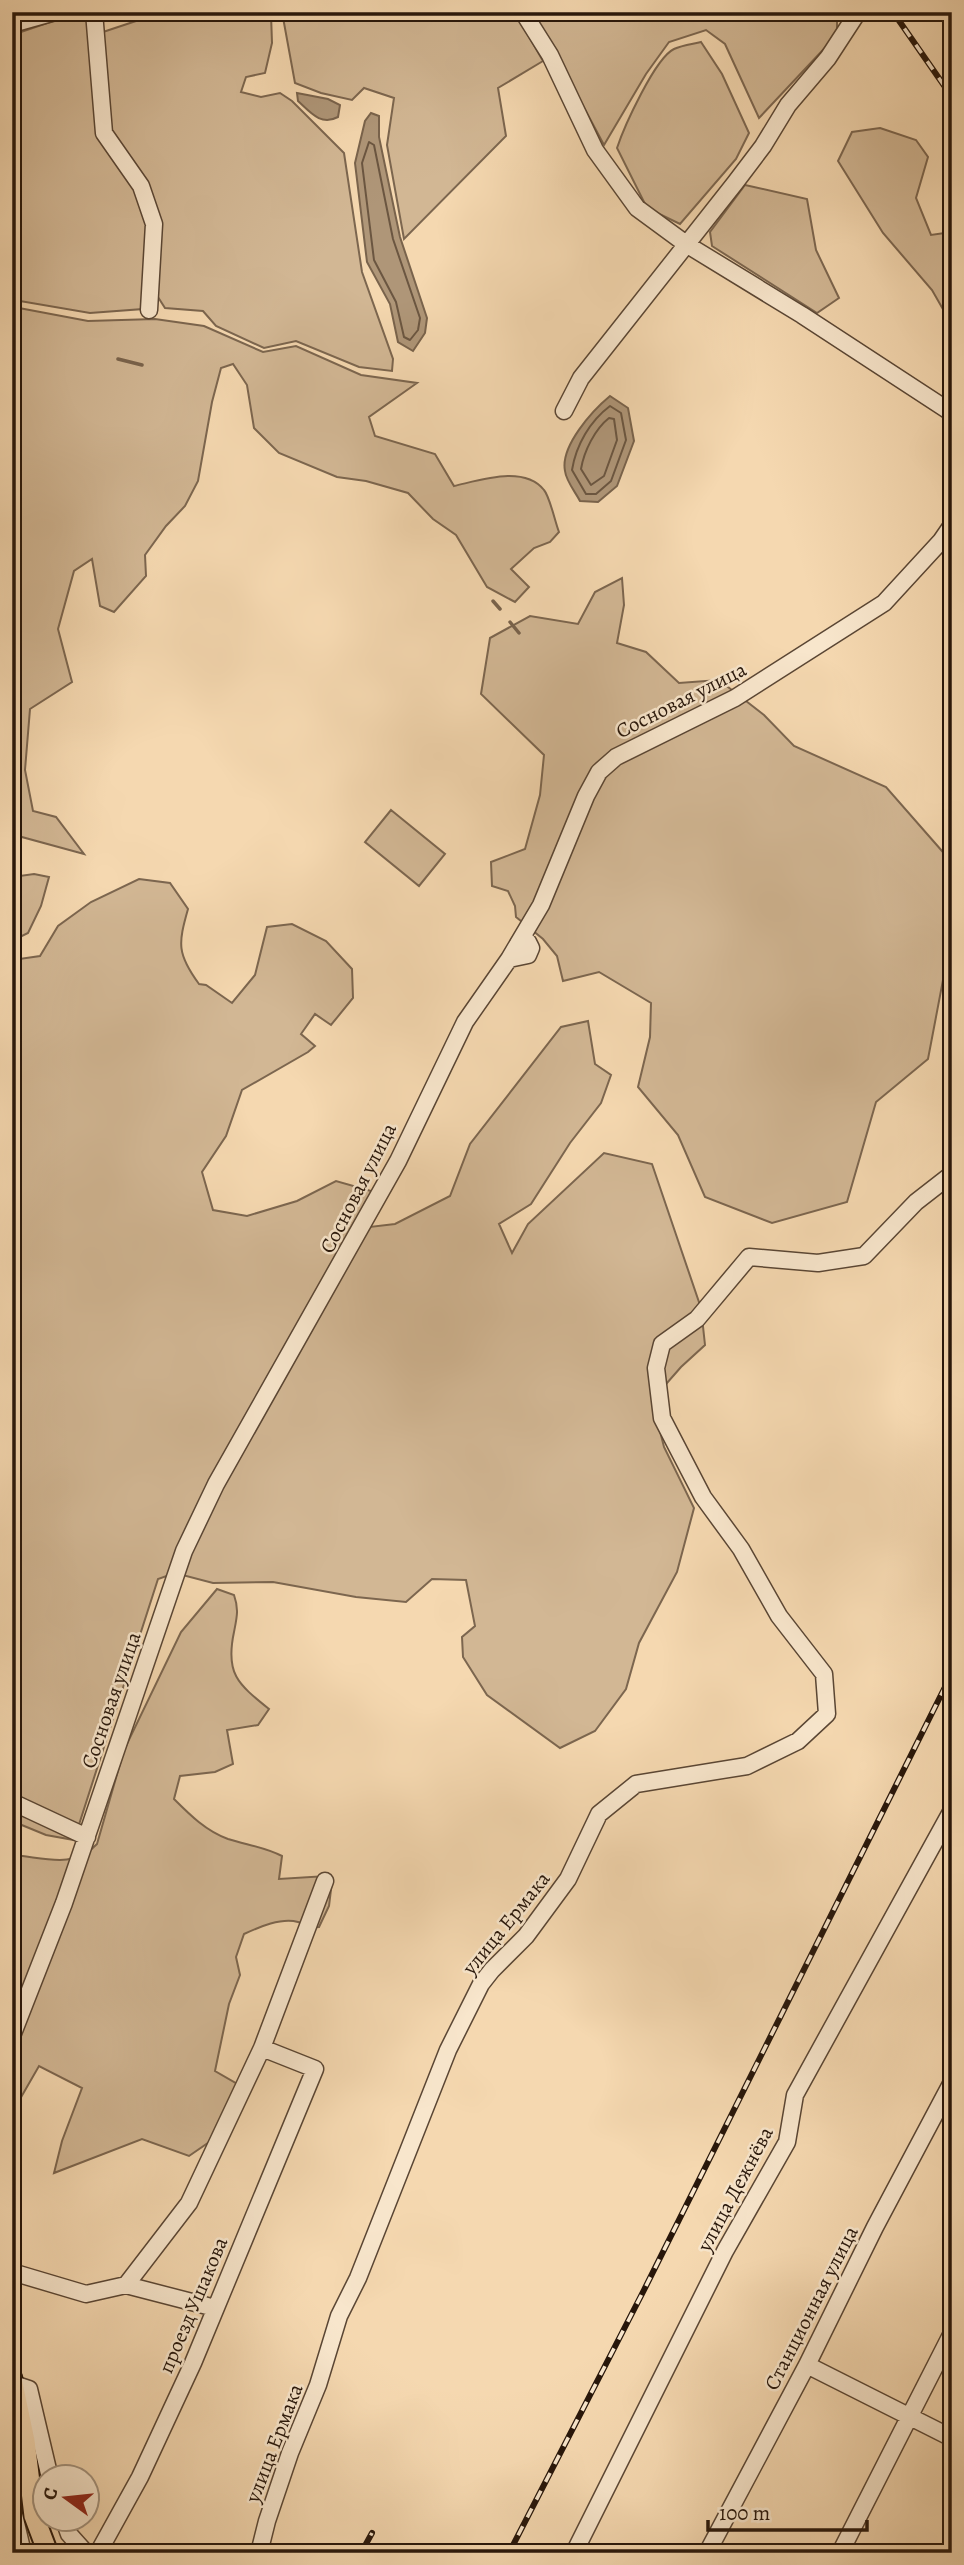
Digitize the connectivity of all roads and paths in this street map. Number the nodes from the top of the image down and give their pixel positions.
1 (55, 12) edge
2 (94, 12) edge
3 (523, 12) edge
4 (858, 12) edge
5 (12, 24) edge
6 (686, 244) junction
7 (149, 310) dead end
8 (564, 411) dead end
9 (952, 413) edge
10 (952, 525) edge
11 (952, 1174) edge
12 (12, 1802) edge
13 (952, 1810) edge
14 (87, 1837) junction
15 (325, 1881) dead end
16 (12, 2036) edge
17 (262, 2048) junction
18 (951, 2085) edge
19 (12, 2272) edge
20 (126, 2285) junction
21 (215, 2308) junction
22 (952, 2333) edge
23 (807, 2365) junction
24 (13, 2382) edge
25 (910, 2415) junction
26 (19, 2438) edge
27 (952, 2438) edge
28 (47, 2464) edge
29 (32, 2466) edge
30 (27, 2473) junction
31 (12, 2506) edge
32 (69, 2534) edge
33 (23, 2553) edge
34 (48, 2553) edge
35 (86, 2553) edge
36 (98, 2553) edge
37 (259, 2553) edge
38 (574, 2553) edge
39 (707, 2553) edge
40 (840, 2553) edge

1 - 5 street
2 - 7 street
3 - 6 street
4 - 6 street
6 - 8 street
6 - 9 street
10 - 14 street, Сосновая улица
11 - 37 street, улица Ермака
12 - 14 street
13 - 38 street, улица Дежнёва
14 - 16 street, Сосновая улица
15 - 17 street
17 - 20 street
17 - 21 street, проезд Ушакова
18 - 23 street, Станционная улица
19 - 20 street
20 - 21 street
21 - 36 street, проезд Ушакова
22 - 25 street
23 - 25 street
23 - 39 street, Станционная улица
24 - 26 main road
24 - 28 street
25 - 27 street
25 - 40 street
26 - 30 main road
29 - 30 street
30 - 34 main road
31 - 33 street
32 - 35 street

